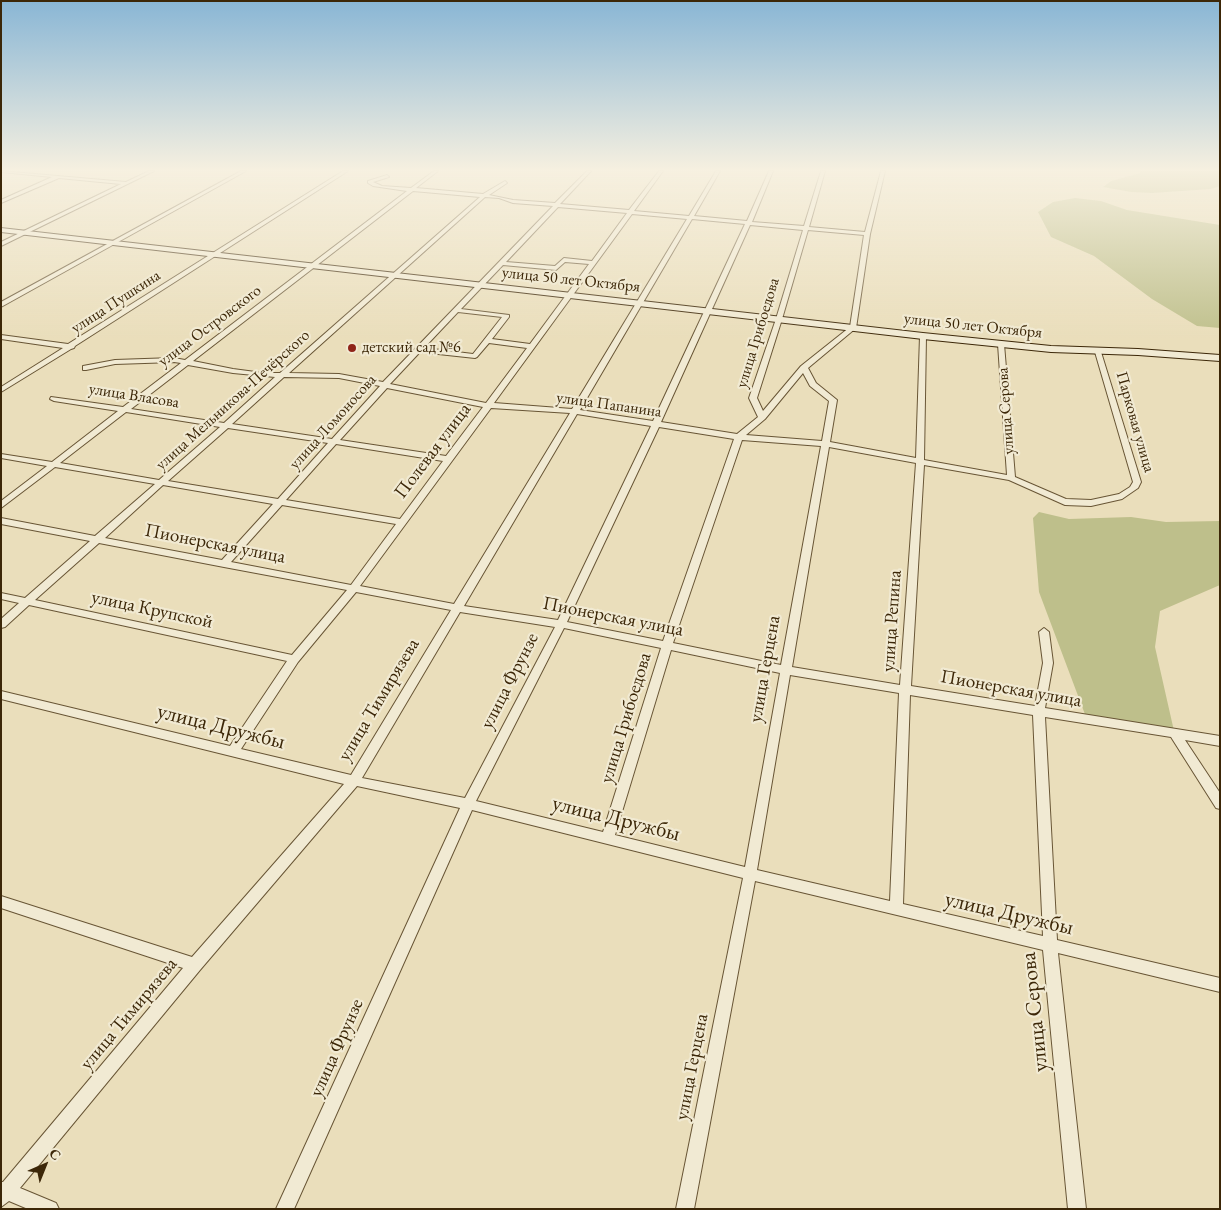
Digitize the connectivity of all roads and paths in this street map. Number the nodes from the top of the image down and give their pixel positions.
1 (36, 227) edge
2 (141, 227) edge
3 (259, 227) edge
4 (363, 227) edge
5 (449, 227) edge
6 (535, 227) edge
7 (620, 227) edge
8 (683, 227) edge
9 (747, 227) edge
10 (801, 227) edge
11 (869, 227) edge
12 (806, 228) junction
13 (1, 230) edge
14 (25, 233) junction
15 (867, 234) junction
16 (114, 242) junction
17 (1, 244) edge
18 (216, 255) junction
19 (502, 262) junction
20 (594, 263) junction
21 (313, 266) junction
22 (395, 276) junction
23 (480, 285) junction
24 (570, 296) junction
25 (639, 303) junction
26 (1, 305) edge
27 (457, 310) junction
28 (707, 311) junction
29 (778, 319) junction
30 (852, 328) junction
31 (923, 336) junction
32 (1, 337) edge
33 (487, 341) junction
34 (1001, 344) junction
35 (532, 346) junction
36 (72, 347) junction
37 (419, 350) junction
38 (1098, 352) junction
39 (1220, 358) edge
40 (188, 362) junction
41 (86, 368) dead end
42 (804, 368) junction
43 (283, 375) junction
44 (384, 386) junction
45 (1, 390) edge
46 (54, 399) dead end
47 (487, 405) junction
48 (126, 410) junction
49 (574, 411) junction
50 (762, 417) junction
51 (655, 425) junction
52 (226, 426) junction
53 (740, 438) junction
54 (333, 442) junction
55 (825, 444) junction
56 (1, 456) edge
57 (447, 460) junction
58 (920, 460) junction
59 (54, 466) junction
60 (1011, 478) junction
61 (163, 483) junction
62 (1122, 496) joint
63 (280, 502) junction
64 (1, 505) edge
65 (1, 521) edge
66 (400, 522) junction
67 (100, 539) junction
68 (224, 564) junction
69 (353, 588) junction
70 (1, 596) edge
71 (29, 601) junction
72 (457, 608) junction
73 (560, 624) junction
74 (1, 625) edge
75 (1044, 632) dead end
76 (667, 646) junction
77 (294, 659) junction
78 (786, 670) junction
79 (905, 689) junction
80 (1, 695) edge
81 (1039, 713) junction
82 (1174, 733) junction
83 (1220, 742) edge
84 (233, 752) junction
85 (354, 781) junction
86 (468, 804) junction
87 (1220, 804) edge
88 (607, 839) junction
89 (750, 874) junction
90 (1, 902) edge
91 (896, 909) junction
92 (1050, 945) junction
93 (195, 965) junction
94 (1220, 985) edge
95 (3, 1193) edge
96 (50, 1209) edge
97 (285, 1209) edge
98 (685, 1209) edge
99 (1077, 1209) edge

1 - 14 street
2 - 16 street
3 - 18 street, улица Пушкина
4 - 21 street, улица Островского
5 - 22 street, улица Мельникова-Печёрского
6 - 19 street, улица Ломоносова
7 - 20 street, Полевая улица
8 - 25 street, улица Тимирязева
9 - 28 street, улица Фрунзе
10 - 12 street
11 - 15 street
12 - 15 street
12 - 29 street, улица Грибоедова
13 - 14 street, улица 50 лет Октября
14 - 16 street, улица 50 лет Октября
14 - 17 street
15 - 30 street
16 - 18 street, улица 50 лет Октября
16 - 26 street
18 - 21 street, улица 50 лет Октября
18 - 36 street, улица Пушкина
19 - 20 street
19 - 23 street, улица Ломоносова
20 - 24 street, Полевая улица
21 - 22 street, улица 50 лет Октября
21 - 40 street, улица Островского
22 - 23 street, улица 50 лет Октября
22 - 43 street, улица Мельникова-Печёрского
23 - 24 street, улица 50 лет Октября
23 - 27 street, улица Ломоносова
24 - 25 street, улица 50 лет Октября
24 - 35 street, Полевая улица
25 - 28 street, улица 50 лет Октября
25 - 49 street, улица Тимирязева
27 - 33 street
27 - 37 street, улица Ломоносова
28 - 29 street, улица 50 лет Октября
28 - 51 street, улица Фрунзе
29 - 30 street, улица 50 лет Октября
29 - 50 street, улица Грибоедова
30 - 31 street, улица 50 лет Октября
30 - 42 street
31 - 34 street, улица 50 лет Октября
31 - 58 street, улица Репина
32 - 36 street
33 - 35 street
33 - 37 street
34 - 38 street, улица 50 лет Октября
34 - 60 street, улица Серова
35 - 47 street, Полевая улица
36 - 45 street, улица Пушкина
37 - 44 street, улица Ломоносова
38 - 39 street, улица 50 лет Октября
38 - 62 street, Парковая улица
40 - 41 street, улица Папанина
40 - 43 street, улица Папанина
40 - 48 street, улица Островского
42 - 50 street
42 - 55 street, улица Герцена
43 - 44 street, улица Папанина
43 - 52 street, улица Мельникова-Печёрского
44 - 47 street, улица Папанина
44 - 54 street, улица Ломоносова
46 - 48 street, улица Власова
47 - 49 street, улица Папанина
47 - 57 street, Полевая улица
48 - 52 street, улица Власова
48 - 59 street, улица Островского
49 - 51 street, улица Папанина
49 - 72 street, улица Тимирязева
50 - 53 street
51 - 53 street, улица Папанина
51 - 73 street, улица Фрунзе
52 - 54 street, улица Власова
52 - 61 street, улица Мельникова-Печёрского
53 - 55 street, улица Папанина
53 - 76 street, улица Грибоедова
54 - 57 street, улица Власова
54 - 63 street, улица Ломоносова
55 - 58 street, улица Папанина
55 - 78 street, улица Герцена
56 - 59 street
57 - 66 street, Полевая улица
58 - 60 street, улица Папанина
58 - 79 street, улица Репина
59 - 61 street
59 - 64 street, улица Островского
60 - 62 street, улица Папанина
61 - 63 street
61 - 67 street, улица Мельникова-Печёрского
63 - 66 street
63 - 68 street, улица Ломоносова
65 - 67 street, Пионерская улица
66 - 69 street, Полевая улица
67 - 68 street, Пионерская улица
67 - 71 street, улица Мельникова-Печёрского
68 - 69 street, Пионерская улица
69 - 72 street, Пионерская улица
69 - 77 street, Полевая улица
70 - 71 street, улица Крупской
71 - 74 street, улица Мельникова-Печёрского
71 - 77 street, улица Крупской
72 - 73 street, Пионерская улица
72 - 85 street, улица Тимирязева
73 - 76 street, Пионерская улица
73 - 86 street, улица Фрунзе
75 - 81 street, улица Серова
76 - 78 street, Пионерская улица
76 - 88 street, улица Грибоедова
77 - 84 street, Полевая улица
78 - 79 street, Пионерская улица
78 - 89 street, улица Герцена
79 - 81 street, Пионерская улица
79 - 91 street, улица Репина
80 - 84 street, улица Дружбы
81 - 82 street, Пионерская улица
81 - 92 street, улица Серова
82 - 83 street, Пионерская улица
82 - 87 street
84 - 85 street, улица Дружбы
85 - 86 street, улица Дружбы
85 - 93 street, улица Тимирязева
86 - 88 street, улица Дружбы
86 - 97 street, улица Фрунзе
88 - 89 street, улица Дружбы
89 - 91 street, улица Дружбы
89 - 98 street, улица Герцена
90 - 93 street
91 - 92 street, улица Дружбы
92 - 94 street, улица Дружбы
92 - 99 street, улица Серова
93 - 95 street, улица Тимирязева
95 - 96 street

